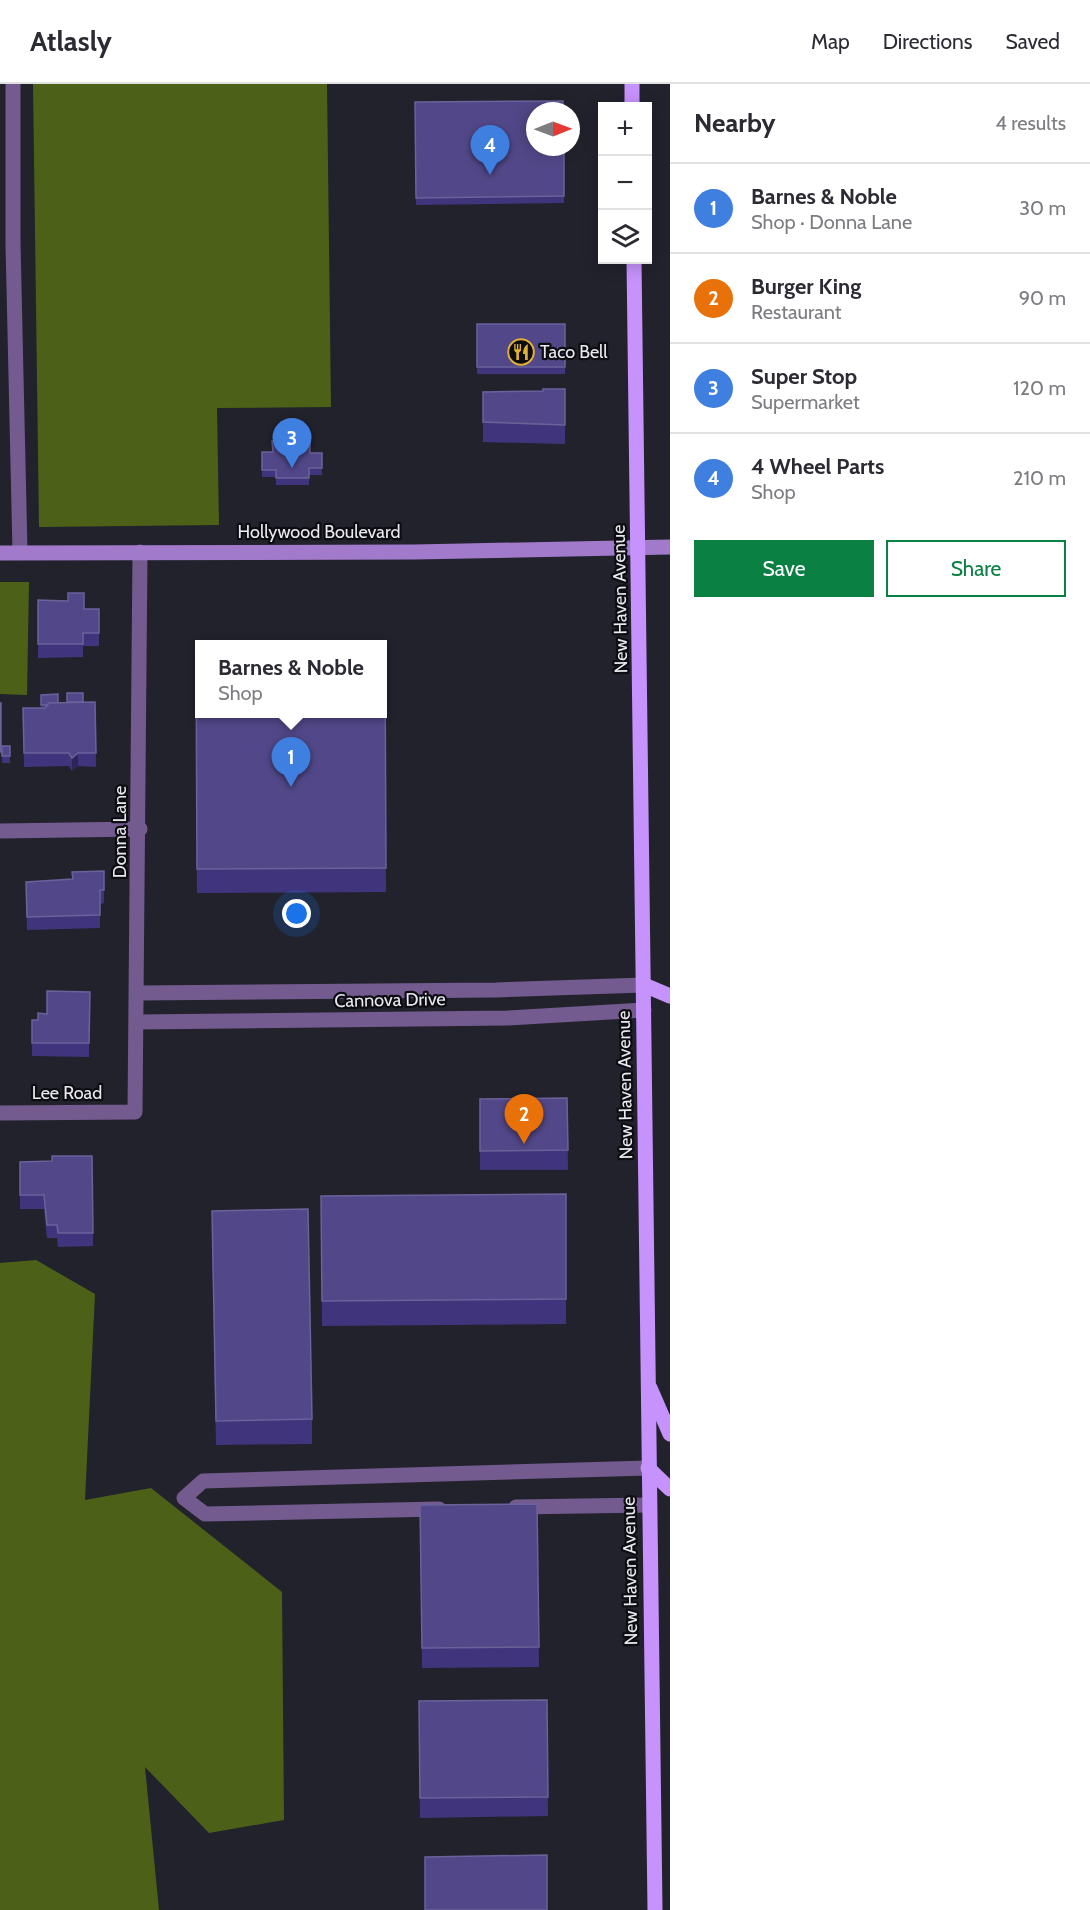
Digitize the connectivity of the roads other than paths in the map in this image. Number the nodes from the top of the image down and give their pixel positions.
1 (13, 84) edge
2 (632, 84) edge
3 (632, 102) edge
4 (7, 243) edge
5 (634, 264) edge
6 (670, 548) edge
7 (639, 549) junction
8 (20, 552) junction
9 (140, 552) junction
10 (0, 553) edge
11 (140, 829) junction
12 (0, 831) edge
13 (644, 985) junction
14 (138, 993) junction
15 (670, 996) edge
16 (644, 1010) junction
17 (137, 1022) junction
18 (135, 1112) joint
19 (0, 1113) edge
20 (647, 1380) junction
21 (670, 1434) edge
22 (648, 1468) junction
23 (670, 1489) edge
24 (649, 1505) junction
25 (503, 1508) edge
26 (456, 1509) edge
27 (655, 1910) edge

1 - 4 street
2 - 3 main road
4 - 8 street
5 - 7 main road, New Haven Avenue
6 - 7 street, Hollywood Boulevard
7 - 9 street, Hollywood Boulevard
7 - 13 main road, New Haven Avenue
8 - 9 street, Hollywood Boulevard
8 - 10 street, Hollywood Boulevard
9 - 11 street, Donna Lane
11 - 12 street
11 - 14 street, Donna Lane
13 - 14 street, Cannova Drive
13 - 15 main road
13 - 16 main road, New Haven Avenue
14 - 17 street, Donna Lane
16 - 17 street, Cannova Drive
16 - 20 main road, New Haven Avenue
17 - 18 street, Donna Lane
18 - 19 street, Lee Road
20 - 21 main road
20 - 22 main road, New Haven Avenue
22 - 23 main road
22 - 24 main road, New Haven Avenue
22 - 26 street
24 - 25 street
24 - 27 main road, New Haven Avenue

